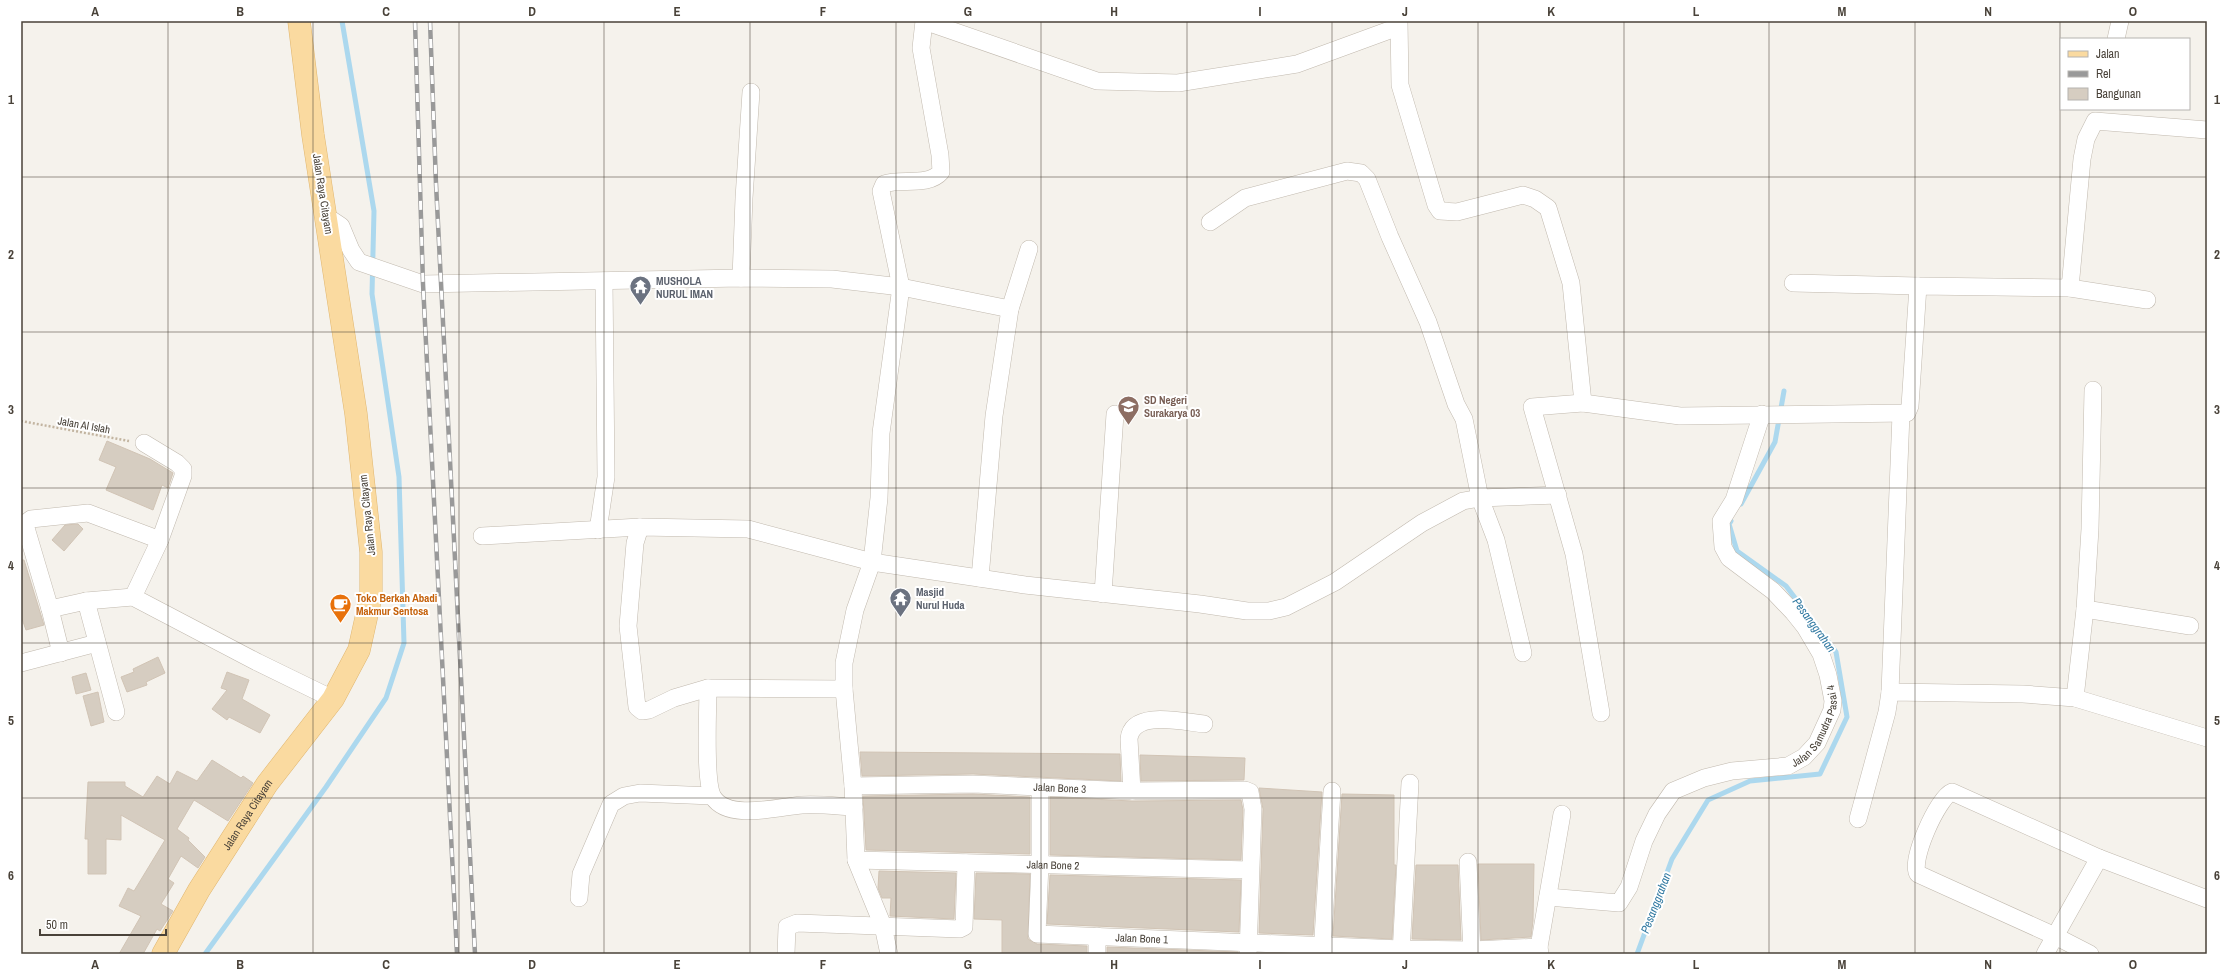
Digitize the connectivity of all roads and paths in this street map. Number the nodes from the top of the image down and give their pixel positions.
1 (299, 21) edge
2 (2120, 21) edge
3 (1398, 24) edge
4 (2116, 38) edge
5 (751, 92) dead end
6 (2097, 115) edge
7 (2207, 130) edge
8 (326, 216) junction
9 (1210, 222) dead end
10 (1029, 249) dead end
11 (741, 278) junction
12 (604, 282) junction
13 (1793, 283) dead end
14 (1918, 286) junction
15 (902, 287) junction
16 (2070, 288) junction
17 (2147, 300) dead end
18 (1010, 309) junction
19 (2093, 390) dead end
20 (1583, 403) junction
21 (1115, 414) dead end
22 (1762, 414) junction
23 (1901, 414) junction
24 (21, 422) edge
25 (144, 443) joint
26 (1558, 495) junction
27 (1480, 498) junction
28 (640, 527) junction
29 (598, 530) junction
30 (482, 536) dead end
31 (160, 540) junction
32 (872, 562) junction
33 (980, 578) junction
34 (1103, 594) junction
35 (133, 597) junction
36 (86, 601) junction
37 (50, 609) junction
38 (2085, 609) junction
39 (2190, 626) dead end
40 (98, 643) junction
41 (60, 652) junction
42 (1523, 653) dead end
43 (21, 663) edge
44 (708, 688) junction
45 (844, 689) junction
46 (1890, 692) junction
47 (2075, 698) junction
48 (333, 699) junction
49 (116, 712) dead end
50 (1601, 713) dead end
51 (1204, 724) dead end
52 (2207, 738) edge
53 (1410, 783) dead end
54 (853, 786) junction
55 (1040, 787) junction
56 (1132, 791) junction
57 (1332, 791) dead end
58 (712, 796) junction
59 (854, 807) junction
60 (1562, 814) dead end
61 (1858, 818) dead end
62 (2098, 858) junction
63 (856, 860) junction
64 (1468, 862) dead end
65 (966, 863) junction
66 (1040, 864) junction
67 (1250, 870) junction
68 (1548, 897) junction
69 (579, 898) dead end
70 (2207, 899) edge
71 (883, 926) junction
72 (1097, 936) junction
73 (2055, 936) junction
74 (1248, 948) edge
75 (1322, 950) edge
76 (1539, 951) edge
77 (1401, 952) edge
78 (1472, 952) edge
79 (163, 954) edge
80 (786, 954) edge
81 (889, 954) edge
82 (1097, 954) edge
83 (2045, 954) edge
84 (2090, 954) edge

1 - 8 main road, Jalan Raya Citayam
2 - 4 street
3 - 15 street
3 - 20 street
5 - 11 street
6 - 7 street
6 - 16 street
8 - 12 street
8 - 48 main road, Jalan Raya Citayam
9 - 27 street
10 - 18 street
11 - 12 street
11 - 15 street
12 - 29 street
13 - 14 street
14 - 16 street
14 - 23 street
15 - 18 street
15 - 32 street
16 - 17 street
18 - 33 street
19 - 38 street
20 - 22 street
20 - 26 street
21 - 34 street
22 - 23 street
22 - 68 street, Jalan Samudra Pasai 4
23 - 46 street
24 - 25 path, Jalan Al Islah
25 - 31 street
26 - 27 street
26 - 50 street
27 - 34 street
27 - 42 street
28 - 29 street
28 - 32 street
28 - 44 street
29 - 30 street
31 - 35 street
31 - 37 street
32 - 33 street
32 - 45 street
33 - 34 street
35 - 36 street
35 - 48 street
36 - 37 street
36 - 40 street
37 - 41 street
38 - 39 street
38 - 47 street
40 - 41 street
40 - 49 street
41 - 43 street
44 - 45 street
44 - 58 street
45 - 54 street
46 - 47 street
46 - 61 street
47 - 52 street
48 - 79 main road, Jalan Raya Citayam
51 - 56 street
53 - 77 street
54 - 55 street, Jalan Bone 3
54 - 59 street
55 - 56 street, Jalan Bone 3
55 - 66 street
56 - 67 street, Jalan Bone 3
57 - 75 street
58 - 59 street
58 - 69 street
59 - 63 street
60 - 68 street
62 - 70 street
62 - 73 street
62 - 73 street
63 - 65 street, Jalan Bone 2
63 - 71 street
64 - 78 street
65 - 66 street, Jalan Bone 2
65 - 71 street
66 - 67 street, Jalan Bone 2
66 - 72 street, Jalan Bone 1
67 - 74 street
68 - 76 street
71 - 80 street
71 - 81 street
72 - 74 street, Jalan Bone 1
72 - 82 street
73 - 83 street
73 - 84 street
74 - 75 street, Jalan Bone 1
75 - 77 street, Jalan Bone 1
76 - 78 street, Jalan Bone 1
77 - 78 street, Jalan Bone 1

